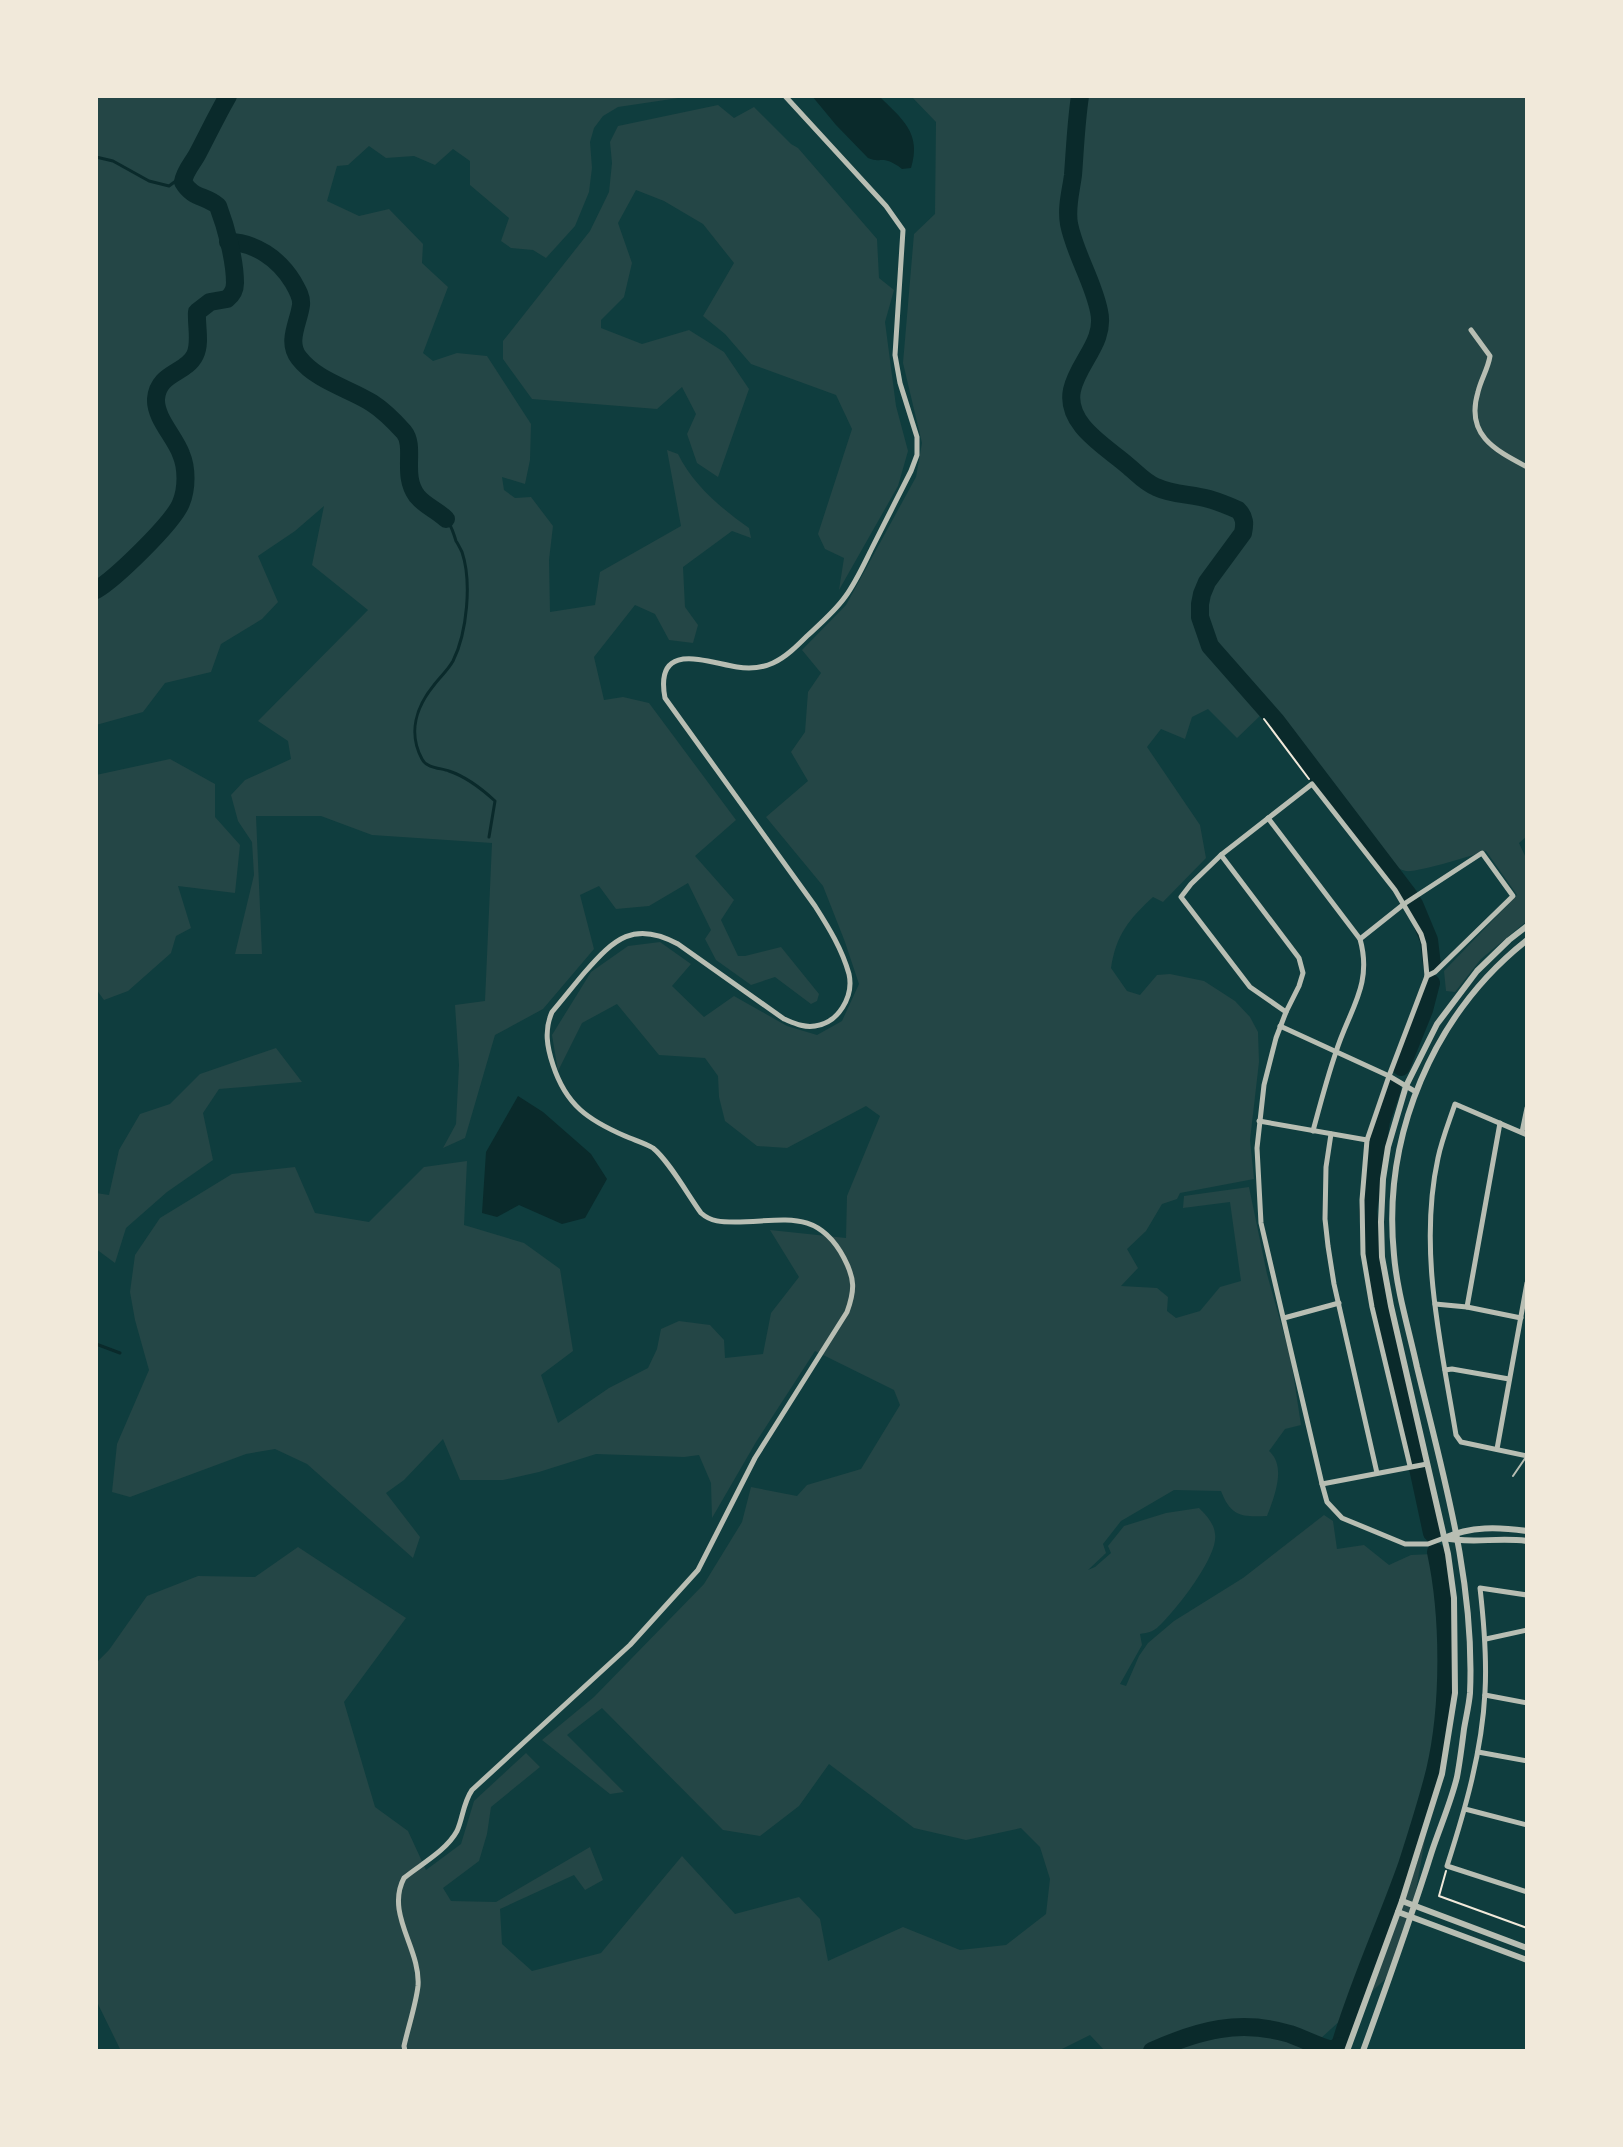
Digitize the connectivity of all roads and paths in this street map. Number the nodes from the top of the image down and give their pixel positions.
1 (785, 96) edge
2 (1471, 330) dead end
3 (1527, 467) edge
4 (1264, 719) dead end
5 (1312, 784) junction
6 (1268, 818) junction
7 (1221, 855) junction
8 (1404, 904) junction
9 (1527, 926) edge
10 (1360, 939) junction
11 (1527, 940) edge
12 (1427, 976) junction
13 (1286, 1012) junction
14 (1280, 1026) junction
15 (1336, 1052) junction
16 (1389, 1076) junction
17 (1406, 1086) junction
18 (1416, 1092) junction
19 (1527, 1108) edge
20 (1259, 1121) junction
21 (1500, 1123) junction
22 (1313, 1131) junction
23 (1525, 1133) edge
24 (1331, 1134) junction
25 (1367, 1140) junction
26 (1527, 1283) edge
27 (1339, 1303) junction
28 (1435, 1304) junction
29 (1467, 1307) junction
30 (1284, 1318) junction
31 (1521, 1318) junction
32 (1445, 1370) junction
33 (1509, 1379) junction
34 (1497, 1449) junction
35 (1527, 1456) edge
36 (1427, 1464) junction
37 (1410, 1466) junction
38 (1377, 1473) junction
39 (1513, 1476) dead end
40 (1322, 1484) junction
41 (1527, 1531) edge
42 (1457, 1533) junction
43 (1444, 1538) junction
44 (1527, 1541) edge
45 (1459, 1542) junction
46 (1527, 1595) edge
47 (1527, 1630) edge
48 (1486, 1639) junction
49 (1485, 1695) junction
50 (1527, 1703) edge
51 (1478, 1752) junction
52 (1527, 1761) edge
53 (1465, 1809) junction
54 (1527, 1825) edge
55 (1447, 1866) junction
56 (1527, 1892) edge
57 (1402, 1901) junction
58 (1414, 1906) junction
59 (1398, 1912) junction
60 (1411, 1917) junction
61 (1527, 1928) edge
62 (1527, 1948) edge
63 (1527, 1960) edge
64 (405, 2051) edge
65 (1347, 2051) edge
66 (1363, 2051) edge

1 - 64 street
2 - 3 street
4 - 5 path
5 - 6 street
5 - 8 street
6 - 7 street
6 - 10 street
7 - 13 street
7 - 13 street
8 - 10 street
8 - 12 street
8 - 12 street
9 - 17 street
10 - 15 street
11 - 18 street
12 - 16 street
13 - 14 street
14 - 15 street
14 - 20 street
15 - 16 street
15 - 22 street
16 - 17 street
16 - 25 street
17 - 18 street
17 - 36 street
18 - 42 street
19 - 23 street
20 - 22 street
20 - 30 street
21 - 23 street
21 - 28 street
21 - 29 street
22 - 24 street
24 - 25 street
24 - 27 street
25 - 37 street
26 - 31 street
27 - 30 street
27 - 38 street
28 - 29 street
28 - 32 street
29 - 31 street
30 - 40 street
31 - 33 street
32 - 33 street
32 - 34 street
33 - 34 street
34 - 35 street
35 - 39 lane
36 - 37 street
36 - 43 street
37 - 38 street
38 - 40 street
40 - 43 street
41 - 42 street
42 - 43 street
42 - 45 street
43 - 45 street
43 - 57 street
44 - 45 street
45 - 58 street
46 - 48 street
47 - 48 street
48 - 49 street
49 - 50 street
49 - 51 street
51 - 52 street
51 - 53 street
53 - 54 street
53 - 55 street
55 - 56 street
55 - 61 path
57 - 58 street
57 - 59 street
58 - 60 street
58 - 62 street
59 - 60 street
59 - 65 street
60 - 63 street
60 - 66 street

